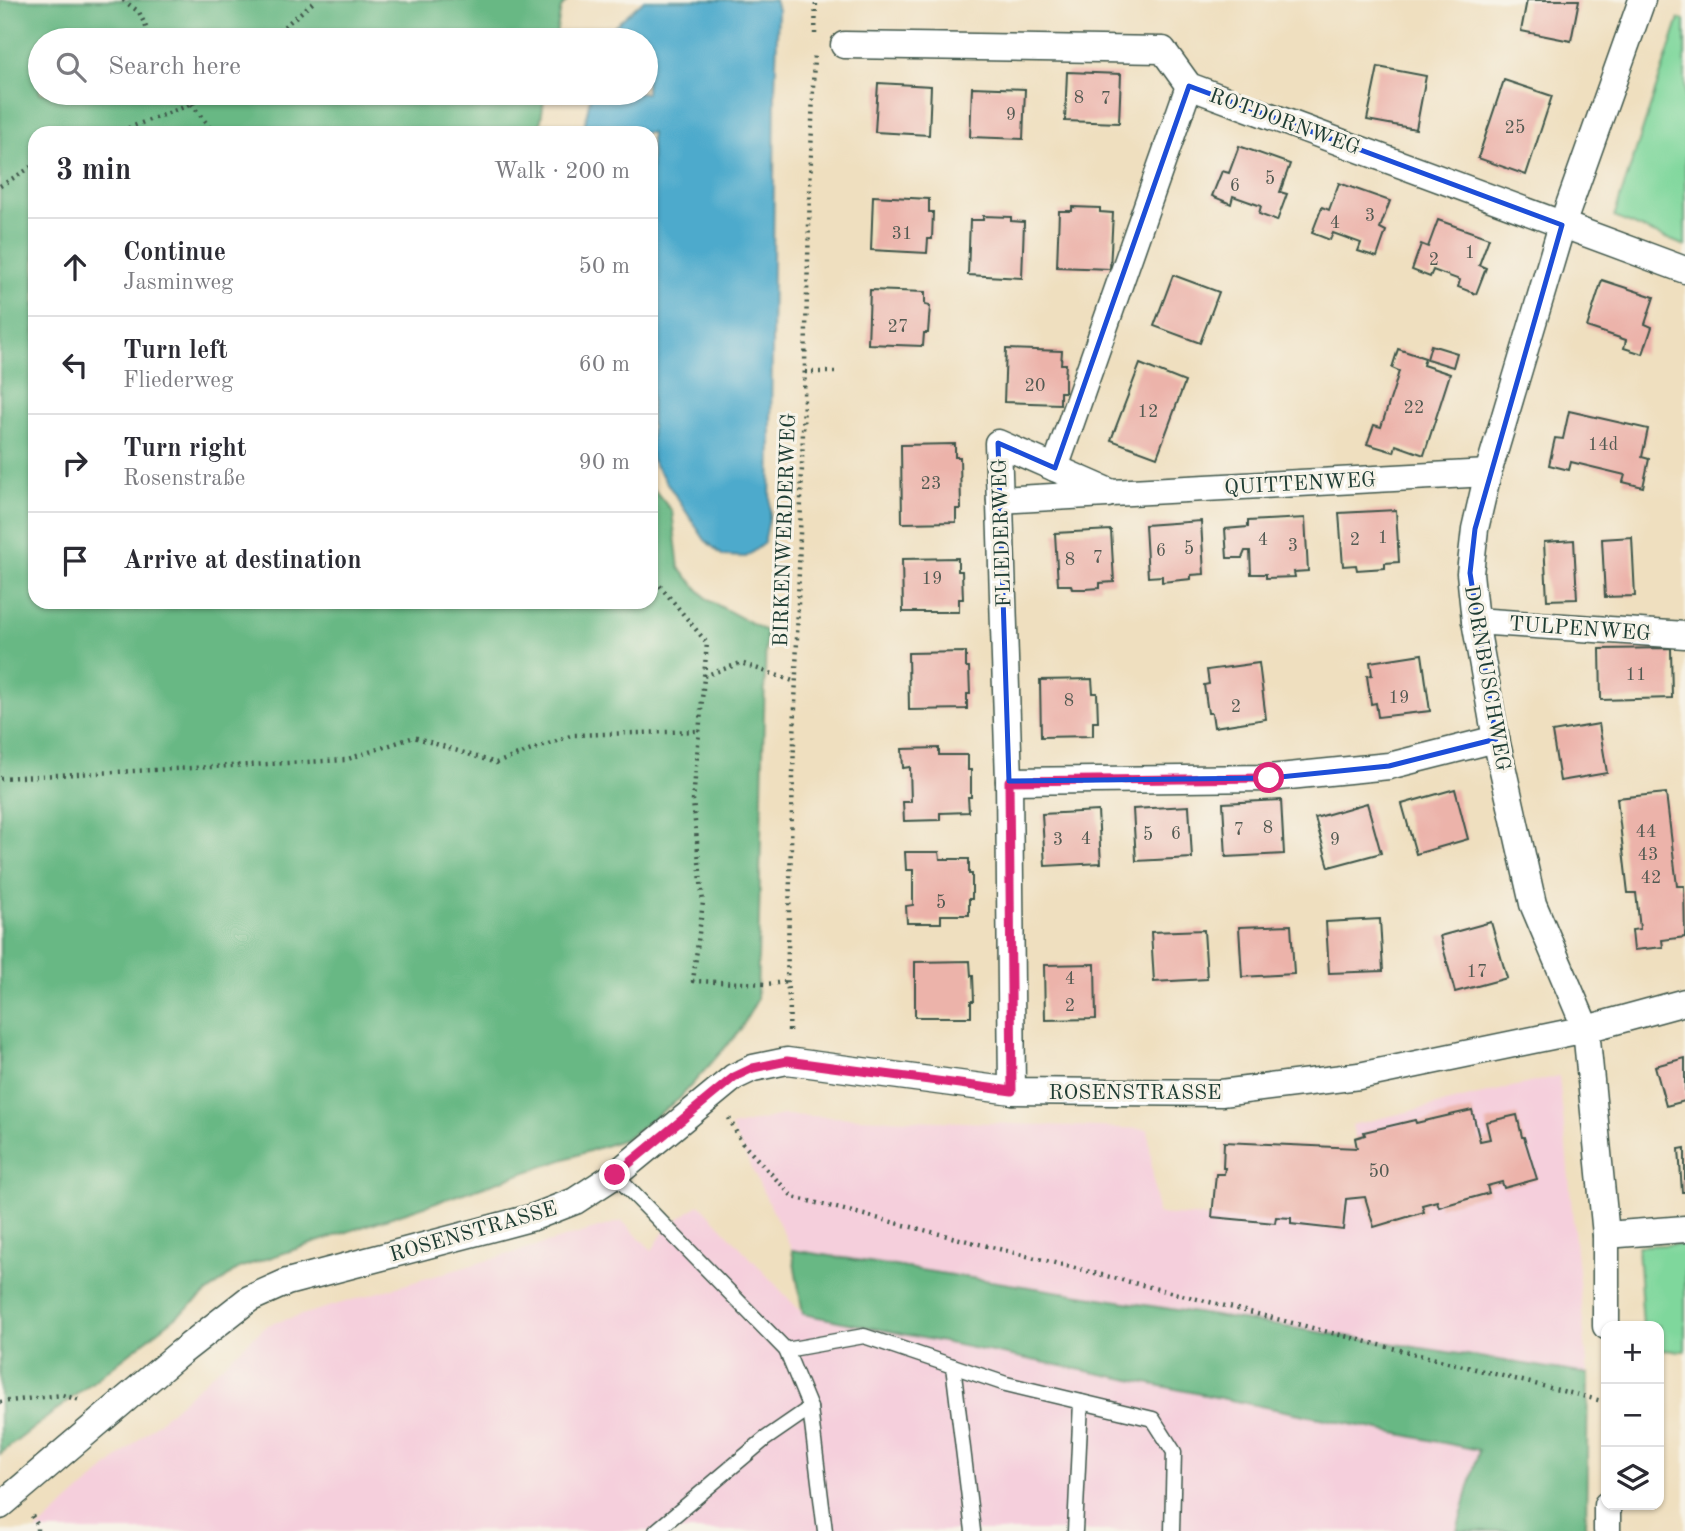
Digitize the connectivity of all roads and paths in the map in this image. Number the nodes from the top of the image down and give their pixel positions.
1 (123, 0) edge
2 (316, 0) edge
3 (816, 0) edge
4 (1642, 0) edge
5 (146, 28) edge
6 (282, 28) edge
7 (844, 45) dead end
8 (1189, 86) junction
9 (189, 105) edge
10 (193, 105) edge
11 (134, 126) edge
12 (209, 126) edge
13 (28, 170) edge
14 (0, 186) edge
15 (1563, 225) junction
16 (1685, 270) edge
17 (805, 372) junction
18 (840, 372) dead end
19 (1055, 468) junction
20 (1488, 473) junction
21 (1112, 493) junction
22 (1000, 500) junction
23 (658, 584) edge
24 (1475, 621) junction
25 (1685, 635) edge
26 (703, 676) junction
27 (796, 682) junction
28 (699, 730) junction
29 (1496, 739) junction
30 (0, 778) edge
31 (1009, 781) junction
32 (787, 982) junction
33 (1685, 1002) edge
34 (1586, 1029) junction
35 (787, 1061) junction
36 (1012, 1091) junction
37 (716, 1093) junction
38 (615, 1175) junction
39 (1685, 1229) edge
40 (1606, 1235) junction
41 (1606, 1321) edge
42 (786, 1350) junction
43 (953, 1366) junction
44 (1601, 1401) edge
45 (0, 1402) edge
46 (1081, 1402) junction
47 (810, 1408) junction
48 (114, 1409) junction
49 (0, 1506) edge
50 (1607, 1510) edge
51 (656, 1531) edge
52 (825, 1531) edge
53 (973, 1531) edge
54 (1075, 1531) edge
55 (1172, 1531) edge
56 (1607, 1531) edge

1 - 5 path
2 - 6 path
3 - 17 path, BIRKENWERDERWEG
4 - 15 street, DORNBUSCHWEG
7 - 8 street, ROTDORNWEG
8 - 15 street, ROTDORNWEG
8 - 19 street
9 - 11 path
10 - 12 path
13 - 14 path
15 - 16 street, ROTDORNWEG
15 - 20 street, DORNBUSCHWEG
17 - 18 path
17 - 27 path, BIRKENWERDERWEG
19 - 21 street, QUITTENWEG
19 - 22 street, FLIEDERWEG
20 - 21 street, QUITTENWEG
20 - 24 street, DORNBUSCHWEG
21 - 22 street, QUITTENWEG
22 - 31 street, FLIEDERWEG
23 - 26 path
24 - 25 street, TULPENWEG
24 - 29 street, DORNBUSCHWEG
26 - 27 path
26 - 28 path
27 - 32 path, BIRKENWERDERWEG
28 - 30 path
28 - 32 path
29 - 31 street
29 - 34 street, DORNBUSCHWEG
31 - 36 street, FLIEDERWEG
32 - 35 path, BIRKENWERDERWEG
33 - 34 street, ROSENSTRASSE
34 - 36 street, ROSENSTRASSE
34 - 40 street, DORNBUSCHWEG
35 - 36 street, ROSENSTRASSE
35 - 37 street, ROSENSTRASSE
37 - 38 street, ROSENSTRASSE
37 - 44 path
38 - 42 lane
38 - 48 street, ROSENSTRASSE
39 - 40 street
40 - 41 street, DORNBUSCHWEG
42 - 43 lane
42 - 47 lane
43 - 46 lane
43 - 53 lane
45 - 48 path
46 - 54 lane
46 - 55 lane
47 - 51 lane
47 - 52 lane
48 - 49 street, ROSENSTRASSE
50 - 56 street

